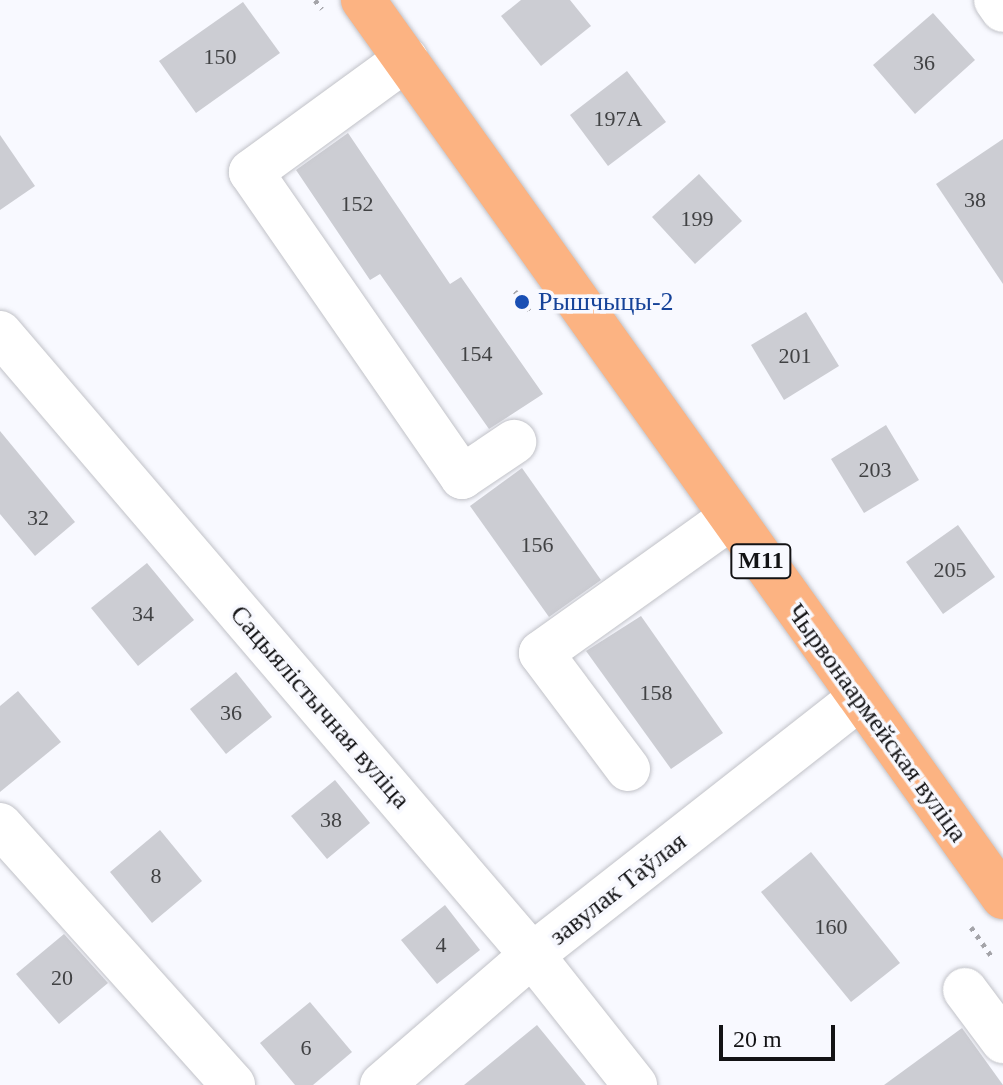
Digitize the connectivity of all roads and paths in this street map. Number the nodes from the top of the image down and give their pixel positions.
1 (363, 0) edge
2 (996, 0) edge
3 (1003, 10) edge
4 (406, 59) junction
5 (0, 333) edge
6 (514, 442) dead end
7 (730, 518) junction
8 (859, 699) junction
9 (628, 769) dead end
10 (0, 825) edge
11 (1003, 897) edge
12 (532, 955) junction
13 (965, 990) dead end
14 (1003, 1041) edge
15 (233, 1085) edge
16 (382, 1085) edge
17 (635, 1085) edge

1 - 4 highway, Чырвонаармейская вуліца / М11
2 - 3 street
4 - 6 street
4 - 7 highway, Чырвонаармейская вуліца / М11
5 - 12 street, Сацыялістычная вуліца
7 - 8 highway, Чырвонаармейская вуліца / М11
7 - 9 street
8 - 11 highway, Чырвонаармейская вуліца / М11
8 - 12 street, завулак Таўлая
10 - 15 street
12 - 16 street, завулак Таўлая
12 - 17 street, Сацыялістычная вуліца
13 - 14 street

